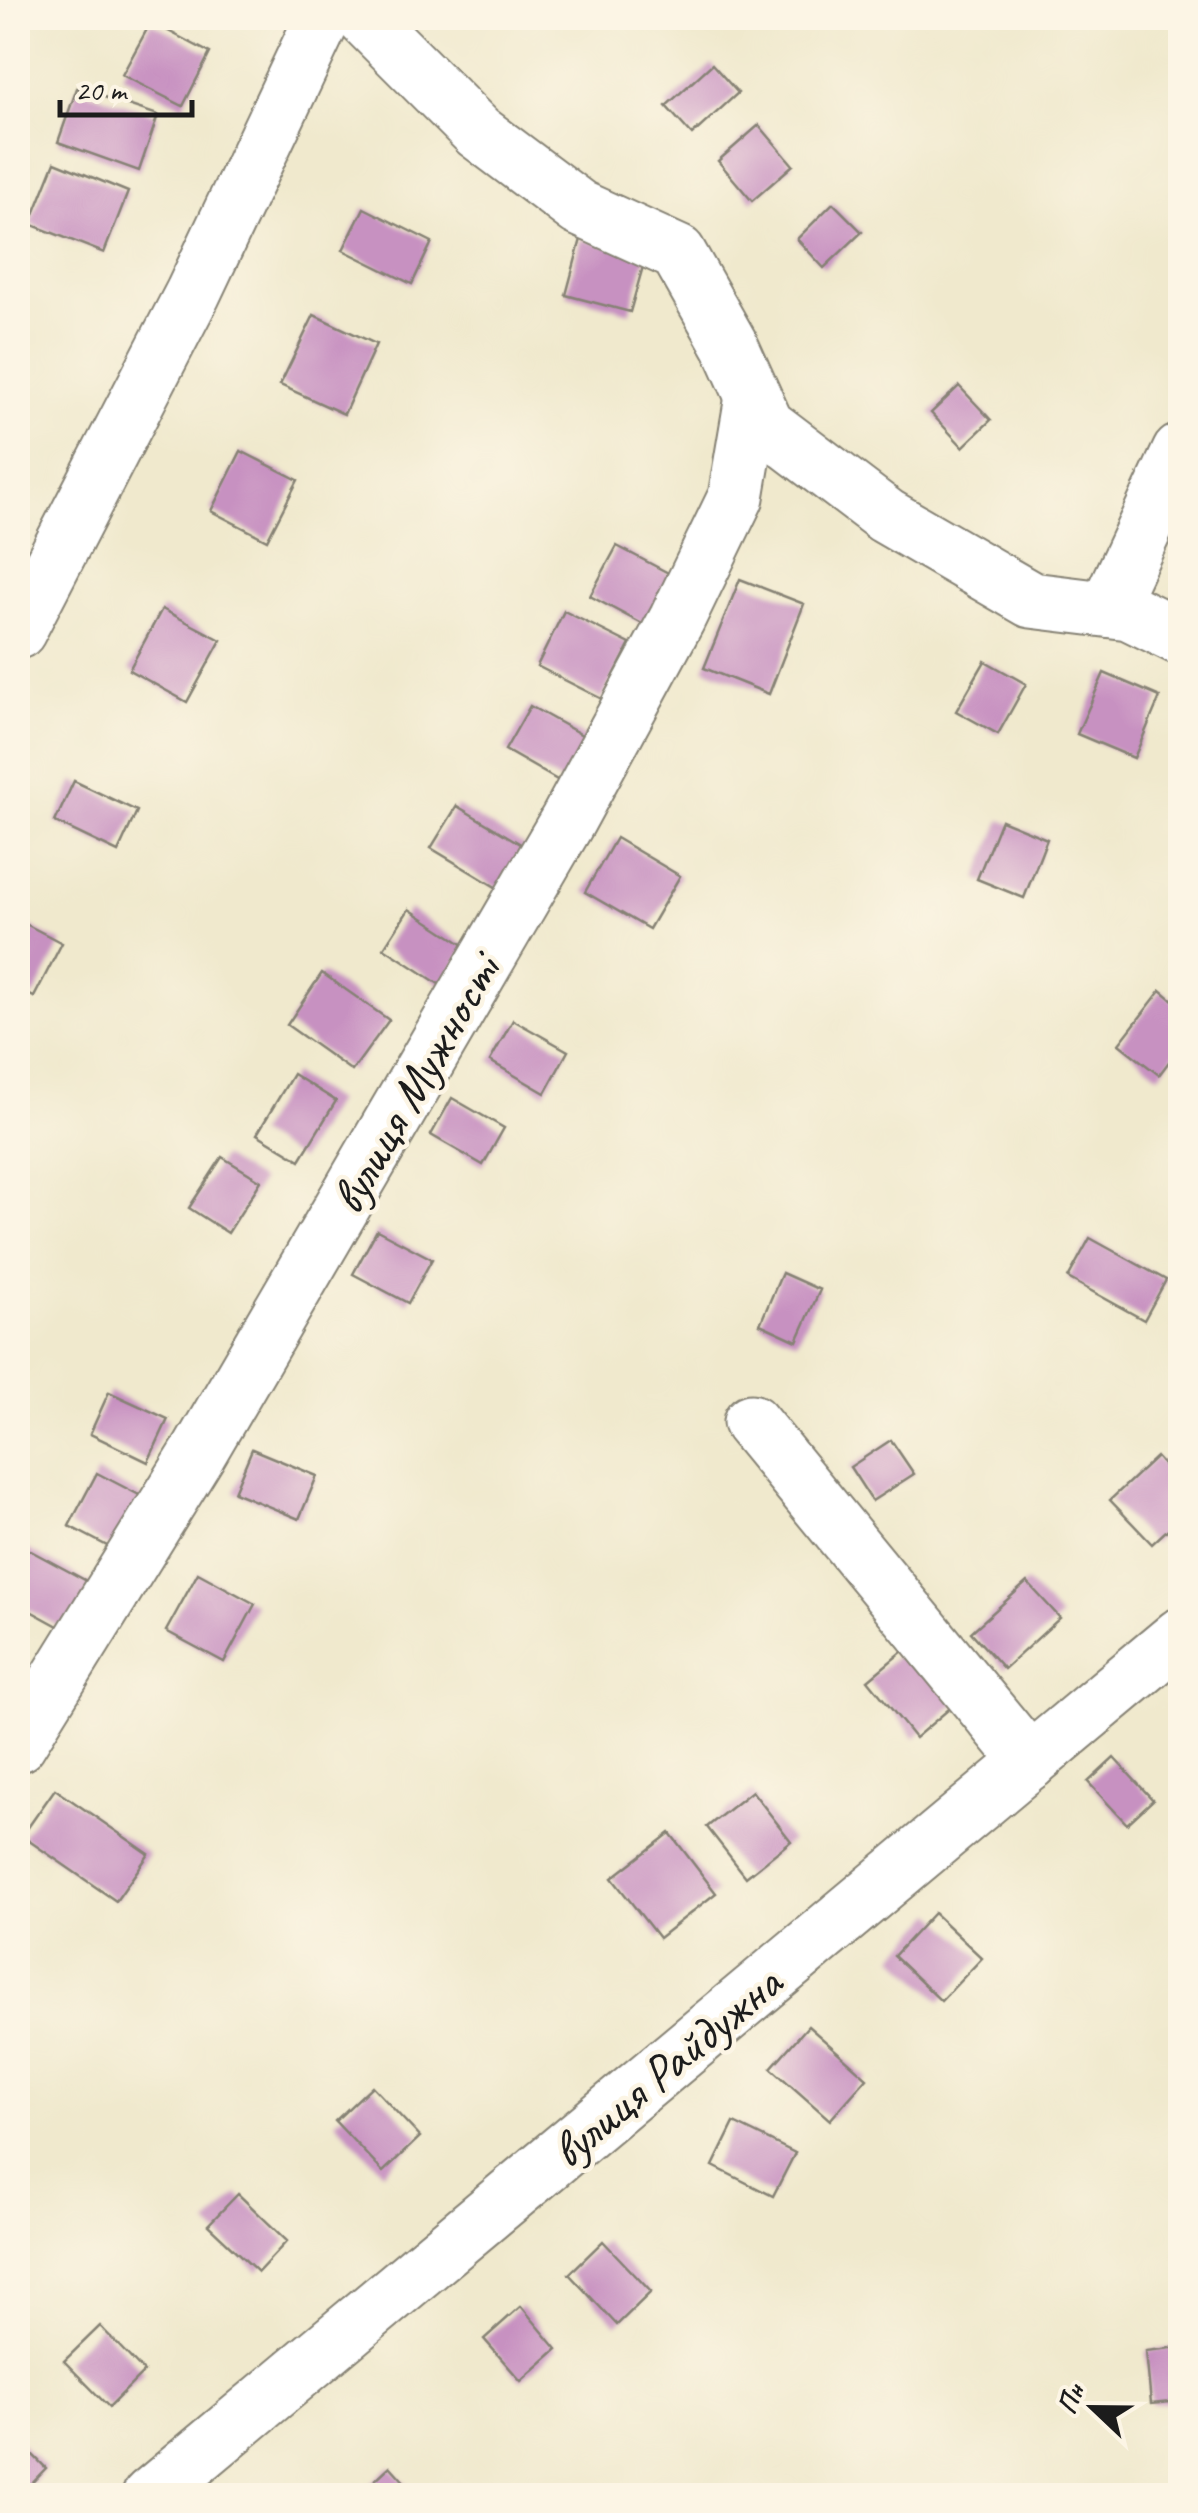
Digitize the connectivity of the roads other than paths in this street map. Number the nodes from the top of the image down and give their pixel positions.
1 (323, 18) edge
2 (364, 18) edge
3 (753, 397) junction
4 (1180, 452) edge
5 (1106, 609) junction
6 (18, 631) edge
7 (1180, 637) edge
8 (750, 1422) dead end
9 (1180, 1636) edge
10 (18, 1744) edge
11 (1030, 1762) junction
12 (150, 2496) edge

1 - 6 street
2 - 3 street
3 - 5 street
3 - 10 street, вулиця Мужності
4 - 5 street
5 - 7 street
8 - 11 street
9 - 11 street, вулиця Райдужна
11 - 12 street, вулиця Райдужна

